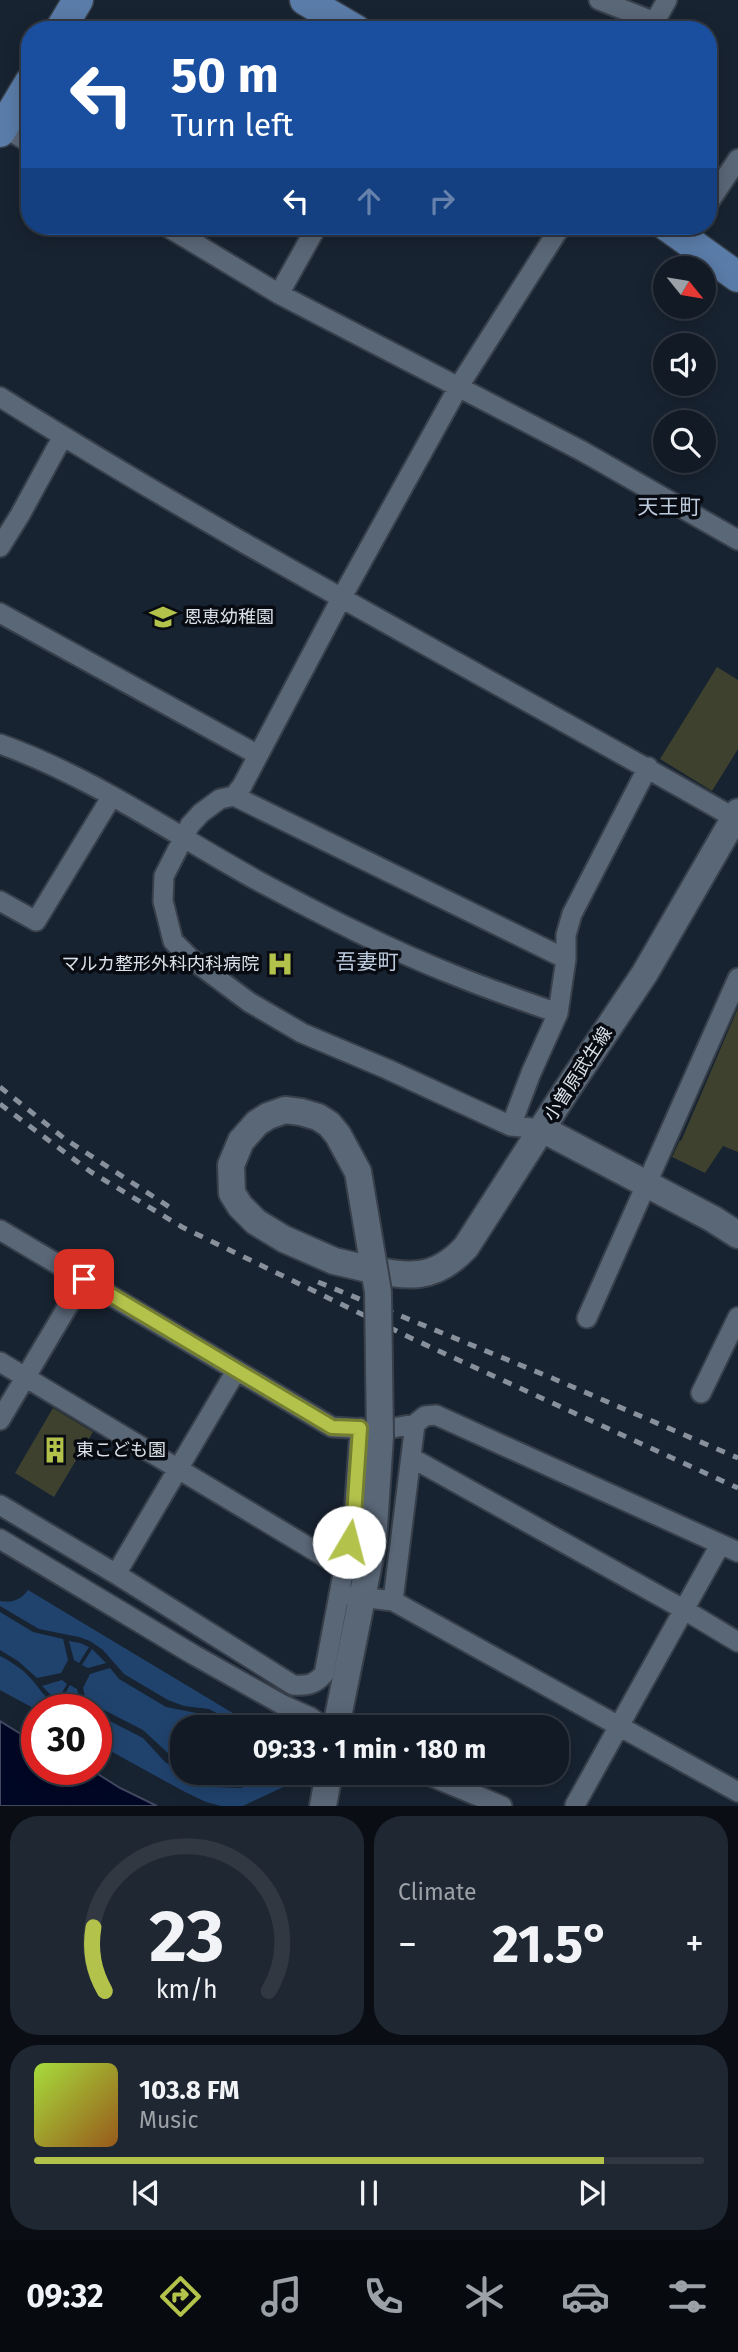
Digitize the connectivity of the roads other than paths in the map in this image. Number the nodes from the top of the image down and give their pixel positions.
1 (78, 0) edge
2 (599, 0) edge
3 (667, 0) edge
4 (309, 1) edge
5 (66, 21) edge
6 (341, 21) edge
7 (642, 21) edge
8 (655, 21) edge
9 (21, 96) edge
10 (1, 128) edge
11 (21, 138) edge
12 (738, 159) edge
13 (717, 190) edge
14 (181, 235) edge
15 (312, 235) edge
16 (555, 235) edge
17 (687, 235) edge
18 (738, 277) edge
19 (279, 294) junction
20 (459, 386) junction
21 (0, 397) edge
22 (63, 436) junction
23 (738, 540) edge
24 (0, 547) edge
25 (342, 597) junction
26 (0, 612) edge
27 (0, 744) edge
28 (258, 755) junction
29 (648, 767) junction
30 (111, 796) junction
31 (234, 796) junction
32 (737, 817) edge
33 (183, 839) junction
34 (0, 901) edge
35 (566, 960) junction
36 (738, 978) edge
37 (558, 1013) junction
38 (512, 1126) junction
39 (542, 1129) junction
40 (648, 1184) junction
41 (0, 1230) edge
42 (738, 1235) edge
43 (84, 1279) junction
44 (738, 1317) edge
45 (587, 1318) dead end
46 (0, 1362) edge
47 (236, 1371) junction
48 (25, 1377) junction
49 (701, 1393) dead end
50 (0, 1420) edge
51 (415, 1424) junction
52 (360, 1428) junction
53 (412, 1458) junction
54 (178, 1468) junction
55 (0, 1505) edge
56 (0, 1539) edge
57 (729, 1548) edge
58 (345, 1569) junction
59 (116, 1574) junction
60 (352, 1596) junction
61 (393, 1601) junction
62 (683, 1609) junction
63 (738, 1642) edge
64 (306, 1715) edge
65 (338, 1715) edge
66 (618, 1726) junction
67 (327, 1785) edge
68 (452, 1785) edge
69 (738, 1792) edge
70 (575, 1805) edge
71 (323, 1806) edge
72 (502, 1806) edge

1 - 5 main road
2 - 7 street
3 - 8 street
4 - 6 main road
9 - 10 main road
10 - 11 street
12 - 13 street
14 - 19 street
15 - 19 street
16 - 20 street
17 - 18 main road
19 - 20 street
20 - 23 street
20 - 25 street
21 - 22 street
22 - 24 street
22 - 25 street
25 - 28 street
25 - 29 street
26 - 28 street
27 - 30 street
28 - 31 street
29 - 32 street
29 - 35 street
30 - 33 street
30 - 34 street
31 - 33 street
31 - 35 street
32 - 39 main road, 小曽原武生線
33 - 37 street
33 - 38 street
35 - 37 street
36 - 40 street
37 - 38 street
38 - 39 street
39 - 40 main road
39 - 60 main road, 小曽原武生線, bridge
40 - 42 main road
40 - 45 street
41 - 43 street
43 - 47 street
43 - 48 street
44 - 49 street
46 - 48 street
47 - 52 street
47 - 54 street
48 - 50 street
48 - 54 street
51 - 52 street
51 - 53 street
51 - 57 street
52 - 58 street
53 - 61 street
53 - 62 street
54 - 58 street
54 - 59 street
55 - 59 street
56 - 64 street
57 - 62 street
58 - 60 street
59 - 60 street
60 - 61 street
60 - 65 main road, 小曽原武生線
61 - 66 street
62 - 63 street
62 - 66 street
66 - 69 street
66 - 70 street
67 - 71 main road
68 - 72 street

